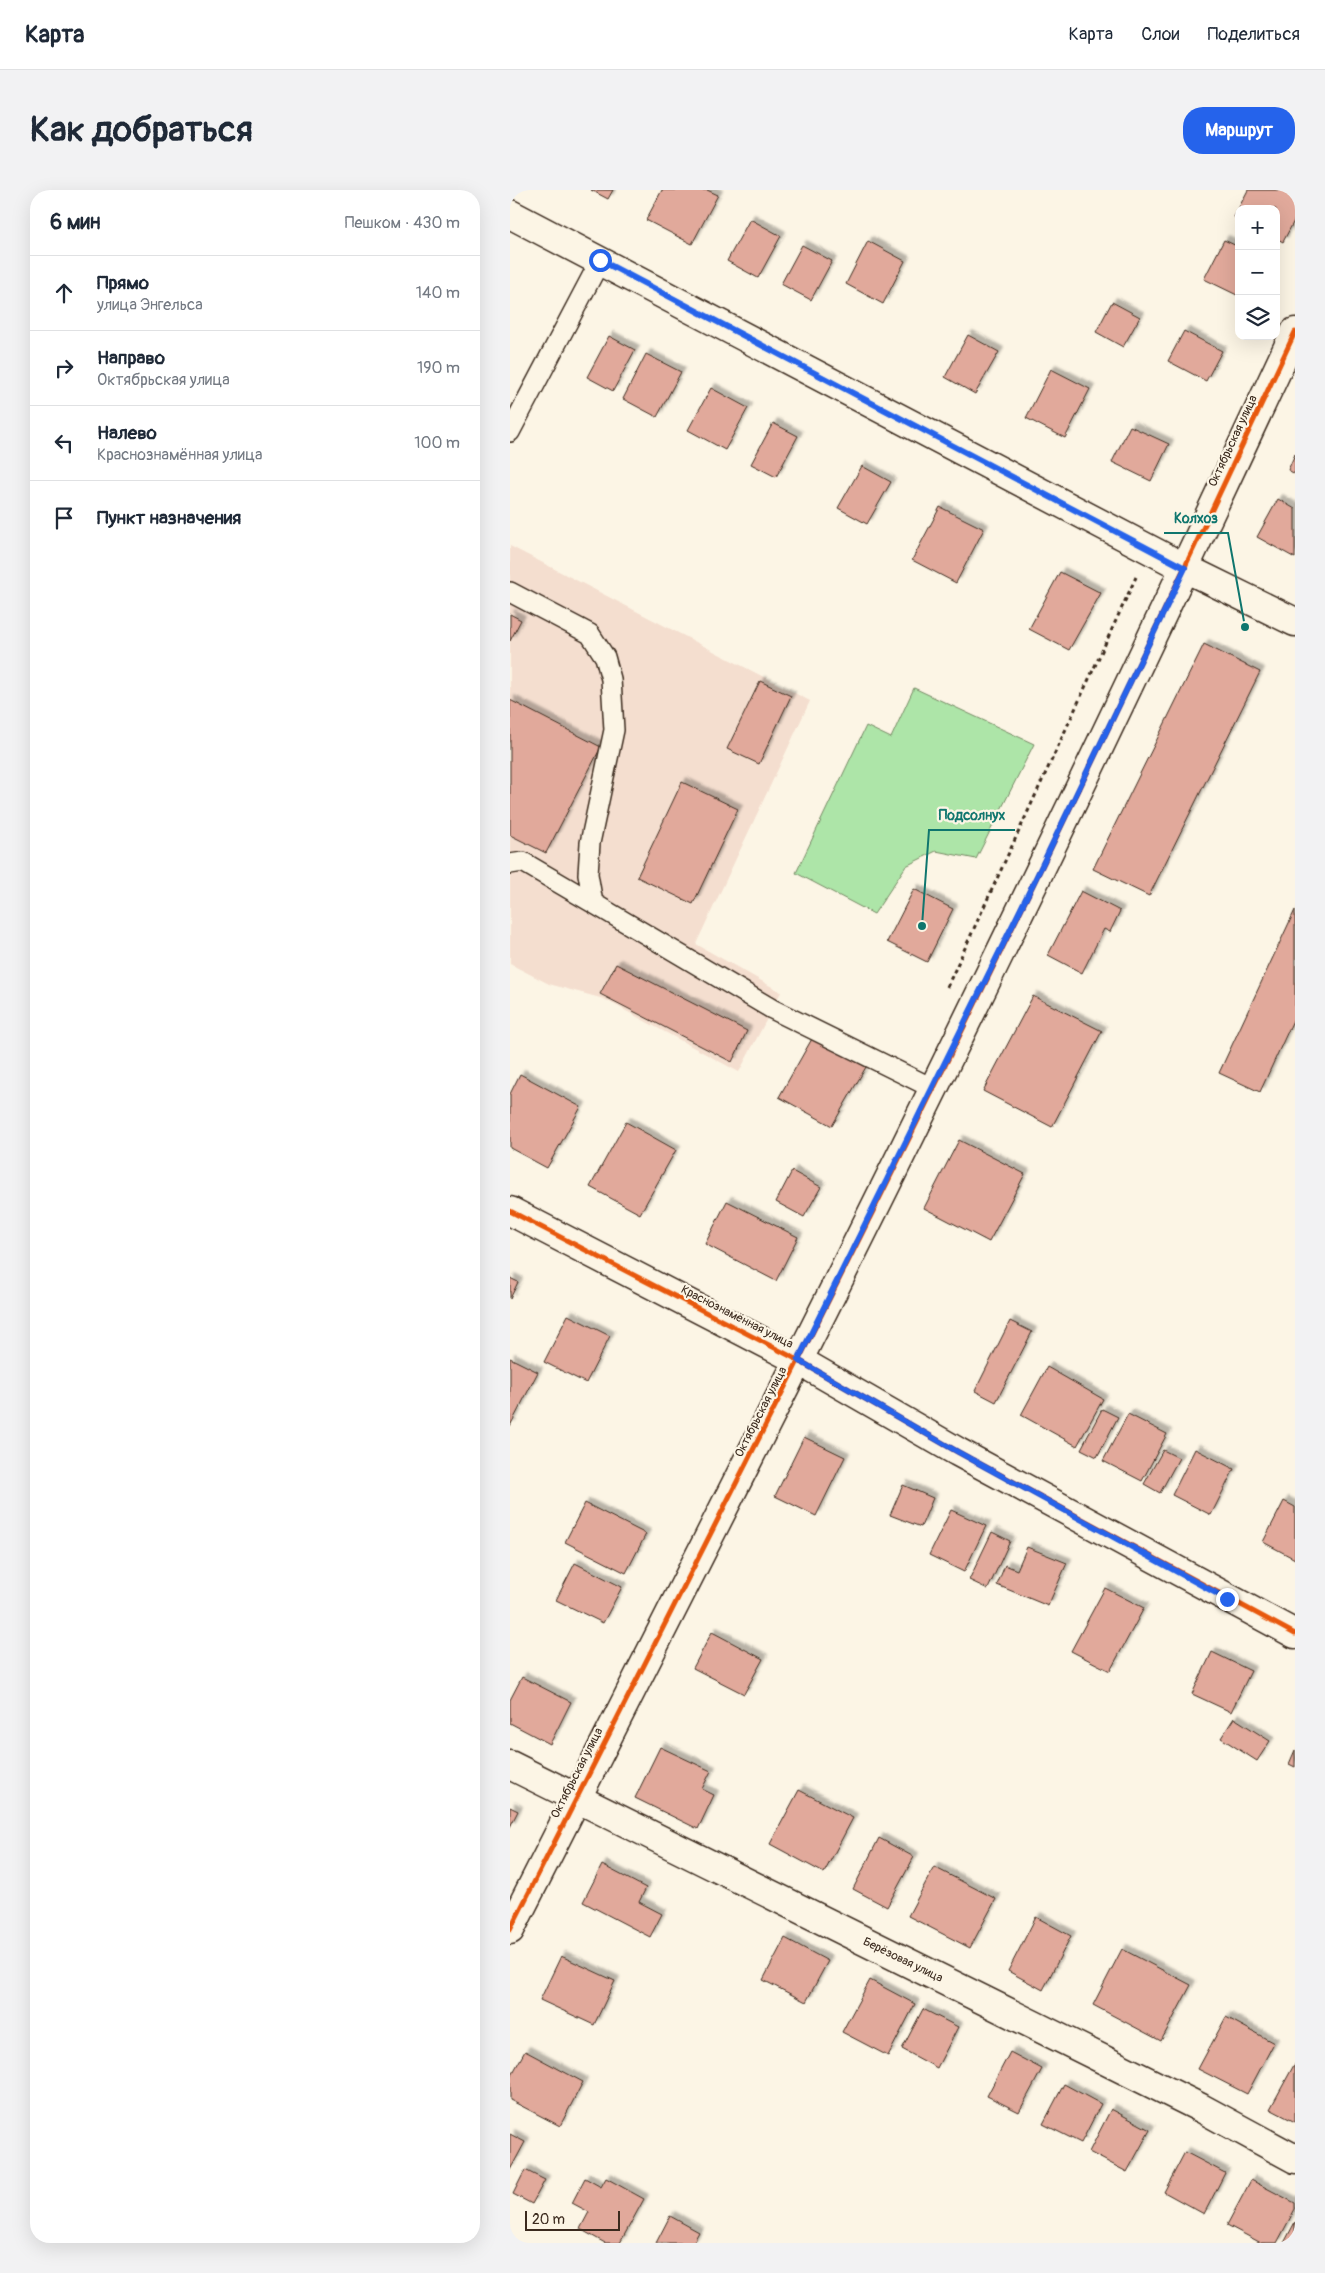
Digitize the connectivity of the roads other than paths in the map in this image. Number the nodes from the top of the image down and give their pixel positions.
1 (510, 214) edge
2 (600, 260) junction
3 (1295, 332) edge
4 (510, 432) edge
5 (1185, 568) junction
6 (510, 592) edge
7 (1295, 622) edge
8 (510, 864) edge
9 (593, 903) junction
10 (932, 1088) junction
11 (510, 1211) edge
12 (798, 1360) junction
13 (1295, 1634) edge
14 (510, 1765) edge
15 (576, 1797) junction
16 (510, 1930) edge
17 (1295, 2159) edge

1 - 2 street
2 - 4 lane
2 - 5 street
3 - 5 street, Октябрьская улица
5 - 7 street
5 - 10 street, Октябрьская улица
6 - 9 lane
8 - 9 lane
9 - 10 lane
10 - 12 street, Октябрьская улица
11 - 12 street, Краснознамённая улица
12 - 13 street, Краснознамённая улица
12 - 15 street, Октябрьская улица
14 - 15 street, Берёзовая улица
15 - 16 street, Октябрьская улица
15 - 17 street, Берёзовая улица

